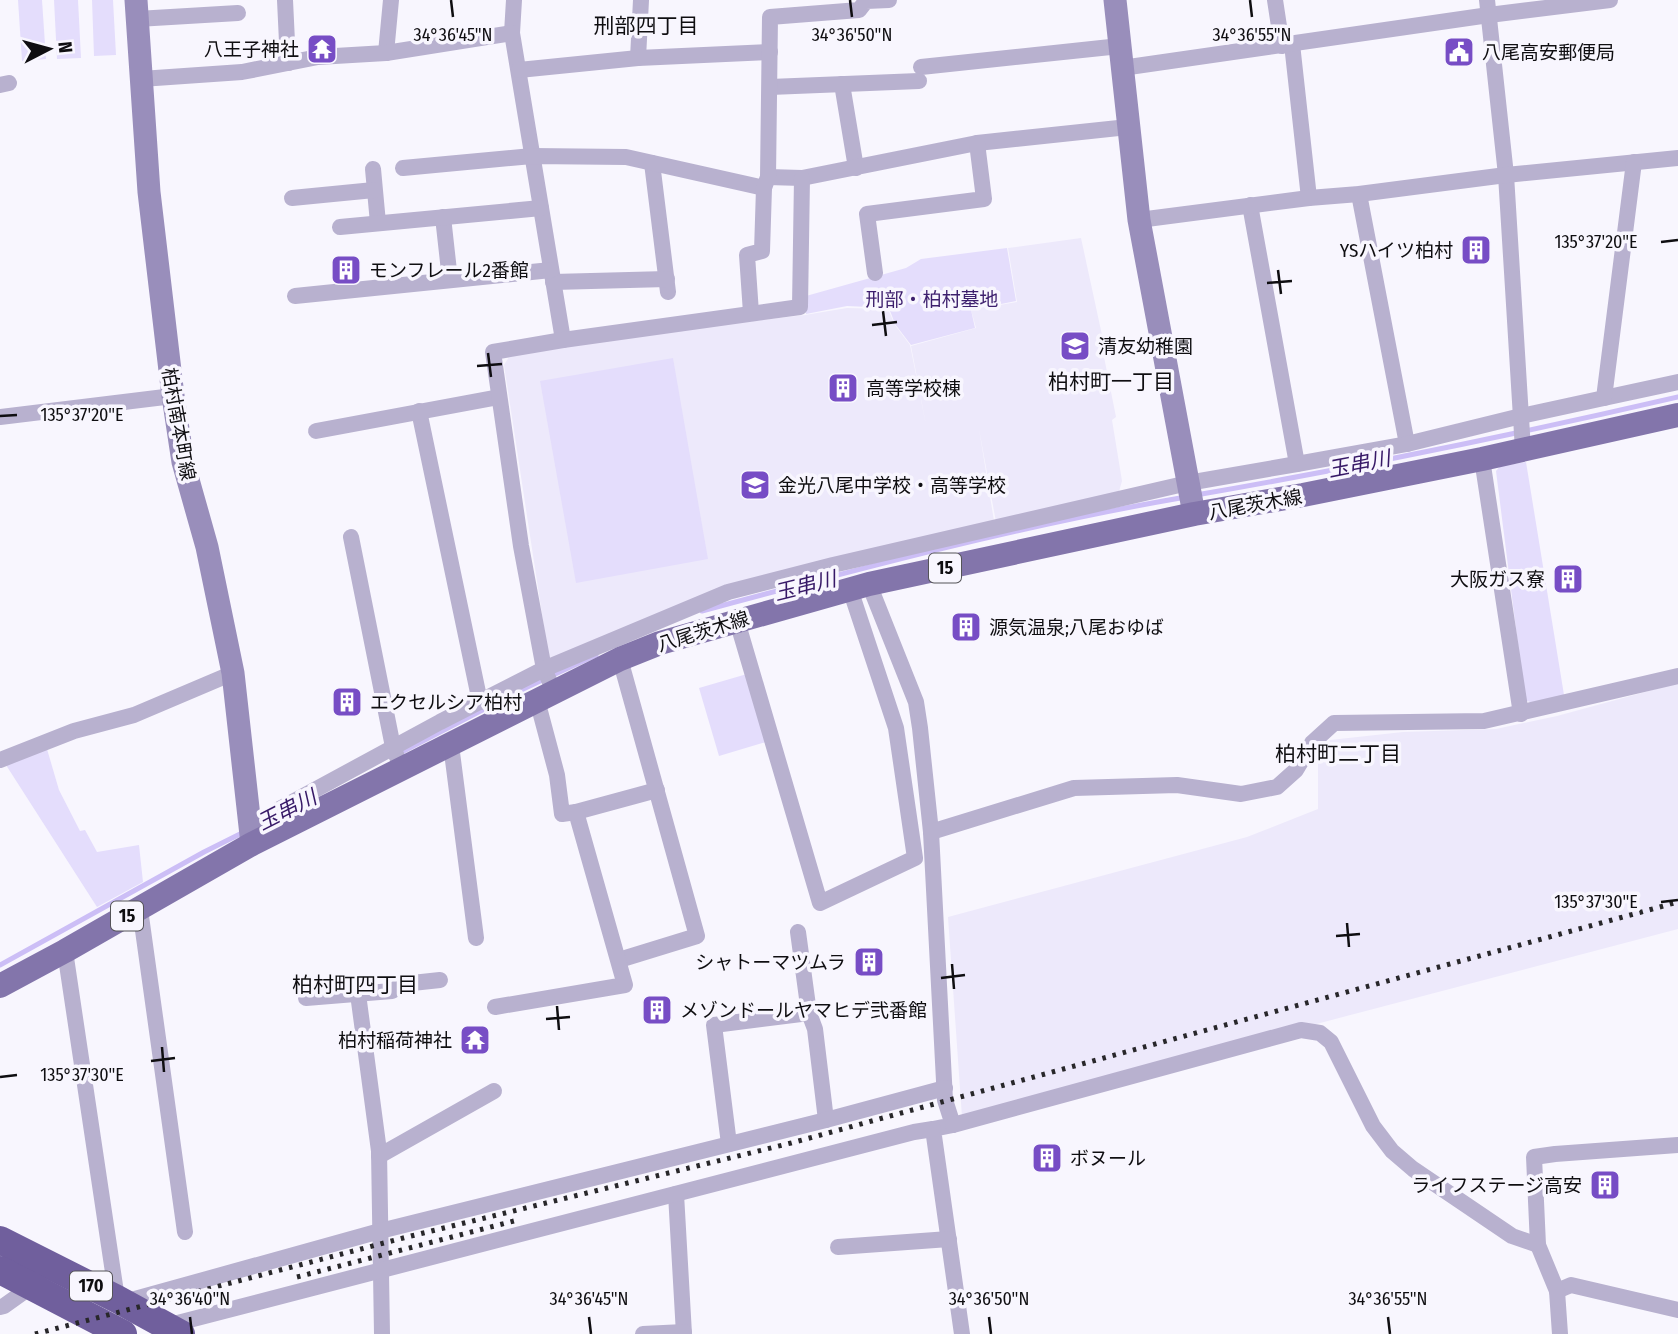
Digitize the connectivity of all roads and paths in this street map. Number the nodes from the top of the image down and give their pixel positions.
1 (285, 0) edge
2 (391, 0) edge
3 (514, 0) edge
4 (641, 0) edge
5 (889, 0) edge
6 (1115, 0) edge
7 (1275, 0) edge
8 (1610, 0) edge
9 (1488, 8) edge
10 (137, 9) edge
11 (238, 13) dead end
12 (512, 33) junction
13 (1287, 45) junction
14 (770, 52) junction
15 (386, 53) junction
16 (1121, 57) junction
17 (638, 58) junction
18 (288, 63) junction
19 (519, 70) junction
20 (141, 79) junction
21 (842, 84) junction
22 (770, 87) junction
23 (1128, 127) junction
24 (977, 143) junction
25 (532, 156) junction
26 (1678, 158) edge
27 (1634, 162) junction
28 (652, 163) junction
29 (402, 168) dead end
30 (856, 168) junction
31 (373, 169) dead end
32 (1506, 175) junction
33 (802, 178) junction
34 (766, 183) junction
35 (374, 190) junction
36 (1359, 194) junction
37 (292, 198) dead end
38 (1309, 198) junction
39 (1250, 205) junction
40 (541, 208) junction
41 (443, 217) junction
42 (1139, 220) junction
43 (378, 223) junction
44 (340, 227) dead end
45 (875, 273) dead end
46 (552, 276) junction
47 (450, 280) junction
48 (295, 296) dead end
49 (751, 313) junction
50 (563, 340) junction
51 (1678, 382) edge
52 (173, 396) junction
53 (499, 397) junction
54 (1604, 398) junction
55 (419, 411) junction
56 (1678, 415) edge
57 (0, 417) edge
58 (316, 431) dead end
59 (1522, 433) junction
60 (1407, 444) junction
61 (1482, 459) junction
62 (1297, 464) junction
63 (1191, 499) junction
64 (351, 537) dead end
65 (860, 587) junction
66 (737, 621) junction
67 (620, 659) junction
68 (233, 673) junction
69 (1678, 676) edge
70 (547, 684) junction
71 (480, 702) junction
72 (1521, 713) junction
73 (451, 744) junction
74 (397, 757) junction
75 (0, 760) edge
76 (657, 790) junction
77 (576, 812) junction
78 (931, 832) junction
79 (251, 834) junction
80 (140, 909) junction
81 (798, 932) dead end
82 (475, 938) dead end
83 (65, 951) junction
84 (619, 960) junction
85 (440, 980) dead end
86 (0, 986) edge
87 (358, 994) junction
88 (306, 998) dead end
89 (495, 1007) dead end
90 (808, 1013) junction
91 (945, 1088) junction
92 (494, 1091) dead end
93 (825, 1120) junction
94 (953, 1125) junction
95 (933, 1129) junction
96 (729, 1144) junction
97 (1678, 1145) edge
98 (379, 1156) junction
99 (676, 1194) junction
100 (380, 1231) junction
101 (185, 1232) dead end
102 (949, 1239) junction
103 (0, 1240) edge
104 (1538, 1245) junction
105 (838, 1248) dead end
106 (0, 1270) edge
107 (380, 1270) junction
108 (40, 1276) junction
109 (1557, 1290) junction
110 (120, 1301) junction
111 (0, 1307) edge
112 (1678, 1310) edge
113 (173, 1330) edge
114 (684, 1333) edge
115 (123, 1334) edge
116 (382, 1334) edge
117 (643, 1334) edge
118 (962, 1334) edge
119 (1560, 1334) edge

1 - 18 street
2 - 15 street
3 - 12 street
4 - 17 street
5 - 14 street
6 - 16 main road
7 - 13 street
8 - 9 street
9 - 13 street
9 - 32 street
10 - 11 street
10 - 20 main road, 柏村南本町線
12 - 15 street
12 - 19 street
13 - 16 street
13 - 38 street
14 - 17 street
14 - 22 street
15 - 18 street
16 - 21 street
16 - 23 main road
17 - 19 street
18 - 20 street
19 - 25 street
20 - 52 main road, 柏村南本町線
21 - 22 street
21 - 30 street
22 - 34 street
23 - 24 street
23 - 42 main road
24 - 30 street
24 - 45 street
25 - 28 street
25 - 29 street
25 - 40 street
26 - 27 street
27 - 32 street
27 - 54 street
28 - 34 street
28 - 46 street
30 - 33 street
31 - 35 street
32 - 36 street
32 - 59 street
33 - 34 street
33 - 49 street
34 - 49 street
35 - 37 street
35 - 43 street
36 - 38 street
36 - 60 street
38 - 39 street
39 - 42 street
39 - 62 street
40 - 41 street
40 - 46 street
41 - 43 street
41 - 47 street
42 - 63 main road
43 - 44 street
46 - 47 street
46 - 50 street
47 - 48 street
49 - 50 street
50 - 53 street
51 - 54 street
52 - 57 street
52 - 68 main road, 柏村南本町線
53 - 55 street
53 - 70 street
54 - 59 street
55 - 58 street
55 - 71 street
56 - 59 main road, 八尾茨木線 / 15
59 - 60 street
59 - 61 main road, 八尾茨木線 / 15
60 - 62 street
61 - 63 main road, 八尾茨木線 / 15
61 - 72 street
62 - 63 street
63 - 65 main road, 八尾茨木線 / 15
63 - 70 street
64 - 74 street
65 - 66 main road, 八尾茨木線 / 15
65 - 66 street
65 - 78 street
66 - 67 main road, 八尾茨木線 / 15
67 - 70 main road, 八尾茨木線 / 15
67 - 76 street
68 - 75 street
68 - 79 main road, 柏村南本町線
69 - 72 street
70 - 71 street
70 - 73 main road, 八尾茨木線 / 15
70 - 77 street
71 - 74 street
72 - 78 street
73 - 74 main road, 八尾茨木線 / 15
73 - 82 street
74 - 79 main road, 八尾茨木線 / 15
76 - 77 street
76 - 84 street
77 - 84 street
78 - 91 street
79 - 80 main road, 八尾茨木線 / 15
80 - 83 main road, 八尾茨木線 / 15
80 - 101 street
81 - 90 street
83 - 86 main road, 八尾茨木線 / 15
83 - 110 street
84 - 89 street
85 - 87 street
87 - 88 street
87 - 98 street
90 - 93 street
90 - 96 street
91 - 93 street
91 - 94 street
92 - 98 street
93 - 96 street
94 - 95 street
94 - 104 street
95 - 99 street
95 - 102 street
96 - 100 street
97 - 104 street
98 - 100 street
99 - 107 street
99 - 114 street
100 - 107 street
100 - 110 street
102 - 105 street
102 - 118 street
103 - 108 highway, 170
104 - 109 street
106 - 108 highway, 170
107 - 113 street
107 - 116 street
108 - 110 highway, 170
108 - 111 street
108 - 115 highway, 170
109 - 112 street
109 - 119 street
110 - 113 highway, 170
114 - 117 street

